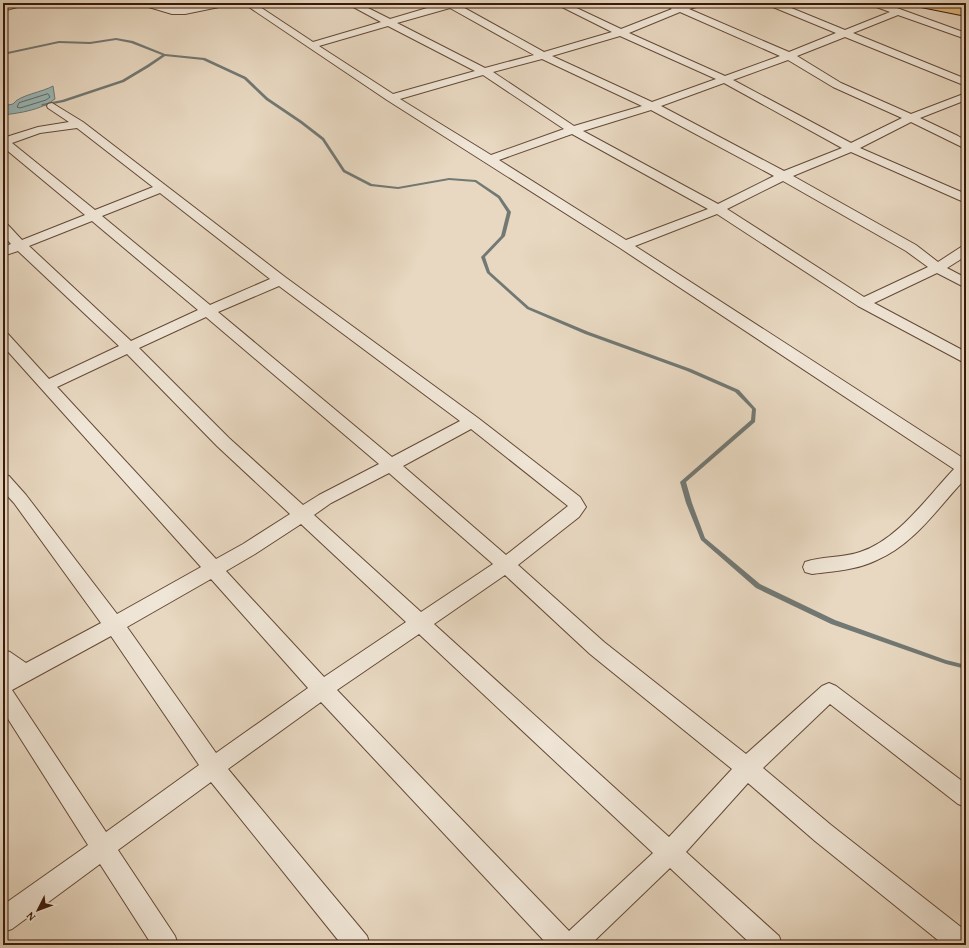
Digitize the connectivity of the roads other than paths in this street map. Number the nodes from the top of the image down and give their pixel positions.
1 (21, 3) edge
2 (144, 3) edge
3 (224, 3) edge
4 (248, 3) edge
5 (351, 3) edge
6 (452, 3) edge
7 (559, 3) edge
8 (666, 3) edge
9 (700, 3) edge
10 (771, 3) edge
11 (874, 3) edge
12 (921, 3) edge
13 (945, 3) edge
14 (966, 7) edge
15 (3, 8) edge
16 (680, 9) junction
17 (897, 12) junction
18 (966, 12) edge
19 (388, 23) junction
20 (621, 33) junction
21 (843, 33) junction
22 (966, 36) edge
23 (312, 45) junction
24 (542, 56) junction
25 (789, 56) junction
26 (485, 72) junction
27 (724, 79) junction
28 (966, 83) edge
29 (966, 96) edge
30 (391, 98) junction
31 (52, 106) dead end
32 (652, 106) junction
33 (911, 118) junction
34 (79, 124) junction
35 (573, 130) junction
36 (3, 142) edge
37 (966, 146) edge
38 (851, 148) junction
39 (490, 158) junction
40 (783, 176) junction
41 (162, 188) junction
42 (966, 199) edge
43 (718, 209) junction
44 (93, 215) junction
45 (3, 228) edge
46 (625, 245) junction
47 (11, 249) edge
48 (966, 250) edge
49 (937, 268) junction
50 (280, 280) junction
51 (966, 284) edge
52 (863, 303) junction
53 (208, 311) junction
54 (3, 337) edge
55 (129, 347) junction
56 (966, 358) edge
57 (48, 385) junction
58 (472, 422) junction
59 (390, 464) junction
60 (966, 468) edge
61 (3, 480) edge
62 (301, 514) junction
63 (506, 565) junction
64 (812, 567) dead end
65 (214, 569) junction
66 (421, 624) junction
67 (114, 625) junction
68 (3, 658) edge
69 (26, 673) junction
70 (3, 685) edge
71 (322, 689) junction
72 (3, 693) edge
73 (213, 767) junction
74 (747, 768) junction
75 (966, 797) edge
76 (102, 848) junction
77 (669, 853) junction
78 (3, 920) edge
79 (166, 945) edge
80 (358, 945) edge
81 (565, 945) edge
82 (572, 945) edge
83 (770, 945) edge
84 (964, 945) edge

1 - 15 street
2 - 3 street
4 - 23 street
5 - 19 street
6 - 19 street
6 - 24 street
7 - 20 street
8 - 16 street
9 - 16 street
10 - 21 street
11 - 17 street
12 - 18 main road
13 - 14 main road
16 - 20 street
16 - 25 street
17 - 21 street
17 - 22 street
19 - 23 street
19 - 26 street
20 - 24 street
20 - 27 street
21 - 25 street
21 - 28 street
23 - 30 street
24 - 26 street
24 - 32 street
25 - 27 street
25 - 33 street
26 - 30 street
26 - 35 street
27 - 32 street
27 - 38 street
29 - 33 street
30 - 39 street
31 - 34 street
32 - 35 street
32 - 40 street
33 - 37 street
33 - 38 street
34 - 36 street
34 - 41 street
35 - 39 street
35 - 43 street
36 - 44 street
38 - 40 street
38 - 42 street
39 - 46 street
40 - 43 street
40 - 49 street
41 - 44 street
41 - 50 street
43 - 46 street
43 - 52 street
44 - 47 street
44 - 53 street
45 - 47 street
46 - 60 street
47 - 55 street
48 - 49 street
49 - 51 street
49 - 52 street
50 - 53 street
50 - 58 street
52 - 56 street
53 - 55 street
53 - 59 street
54 - 57 street
55 - 57 street
55 - 62 street
57 - 65 street
58 - 59 street
58 - 63 street
59 - 62 street
59 - 63 street
60 - 64 street
61 - 67 street
62 - 65 street
62 - 66 street
63 - 66 street
63 - 74 street
65 - 67 street
65 - 71 street
66 - 71 street
66 - 77 street
67 - 69 street
67 - 73 street
68 - 69 street
69 - 70 street
71 - 73 street
71 - 81 street
72 - 76 street
73 - 76 street
73 - 80 street
74 - 75 street
74 - 77 street
74 - 84 street
76 - 78 street
76 - 79 street
77 - 82 street
77 - 83 street

